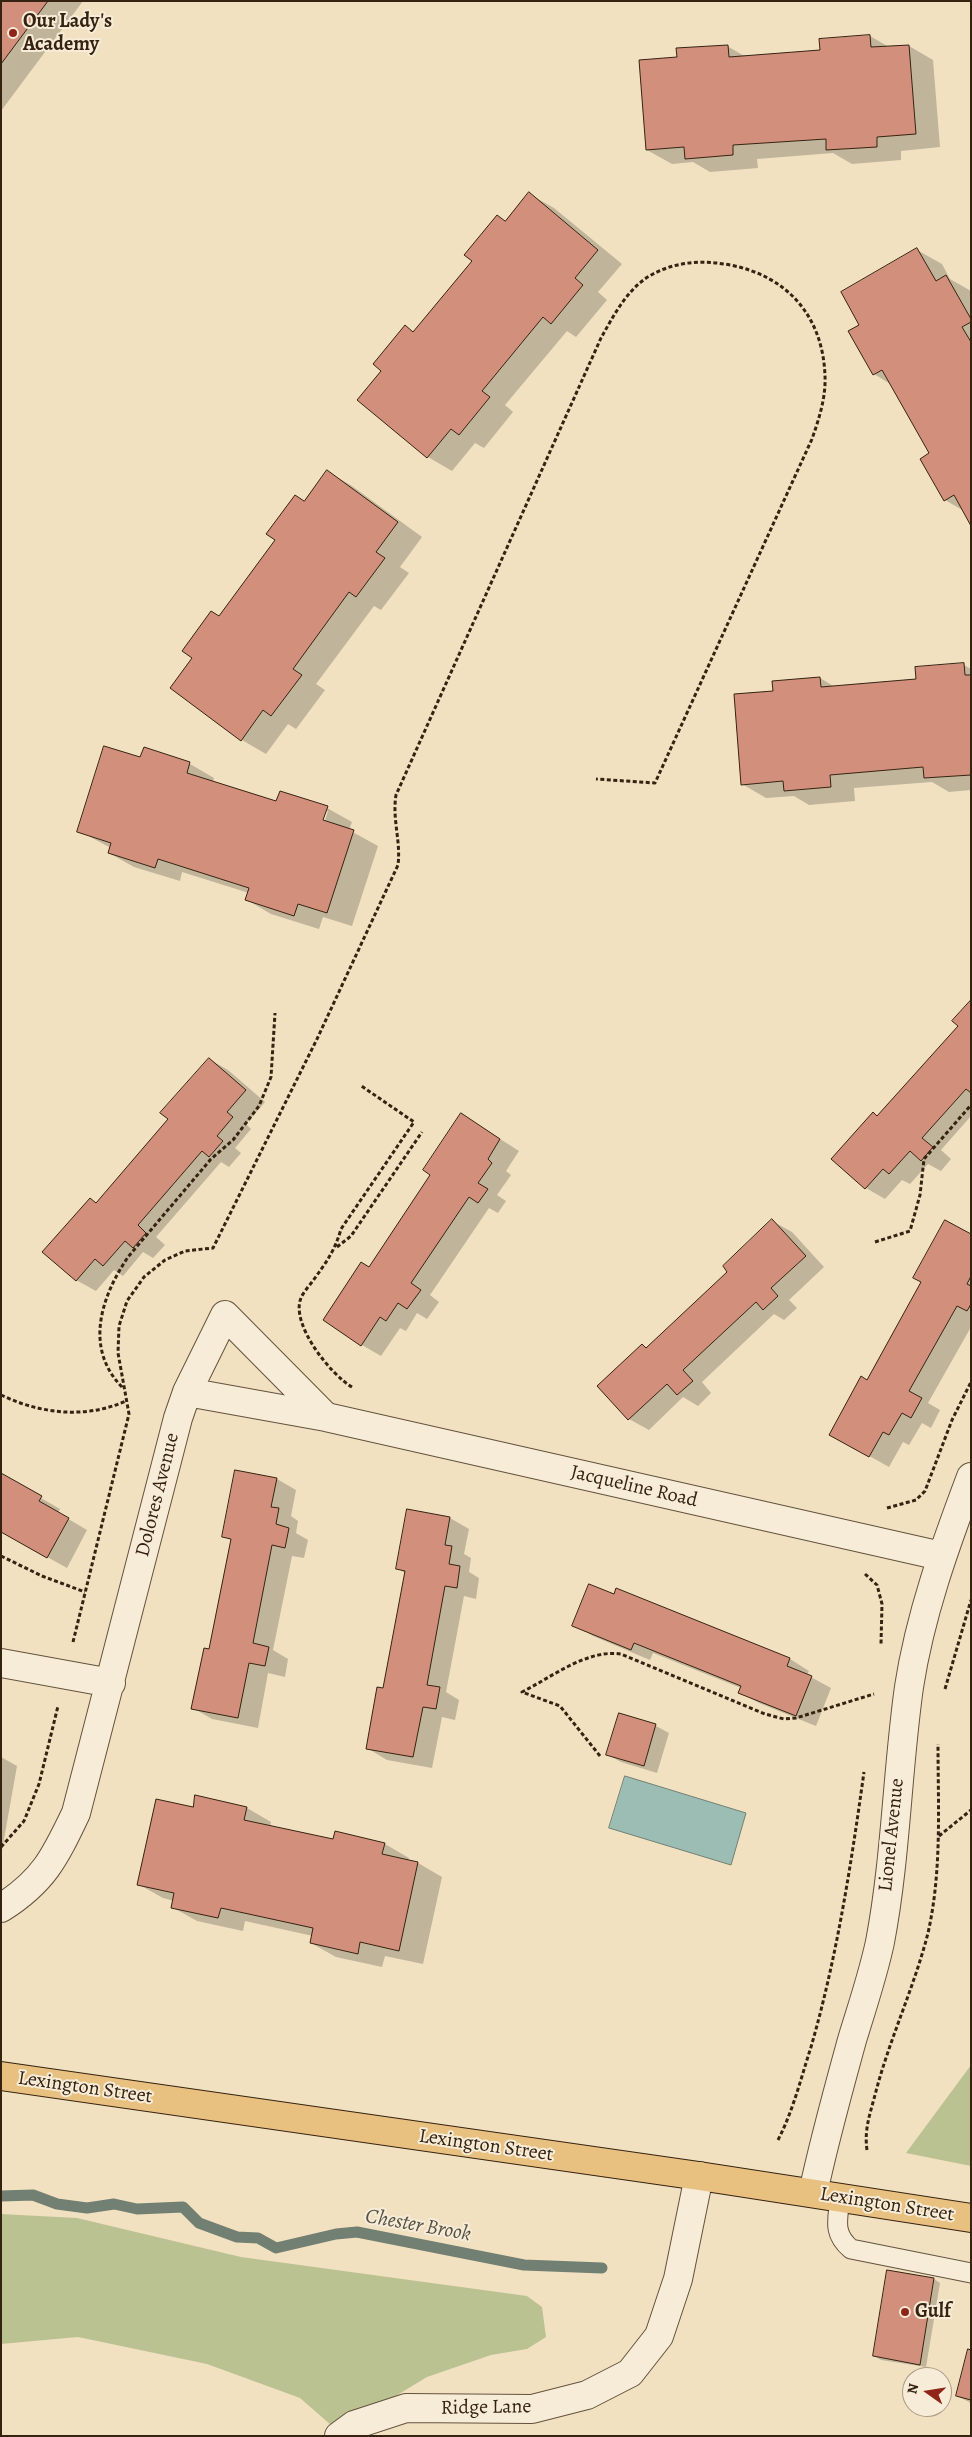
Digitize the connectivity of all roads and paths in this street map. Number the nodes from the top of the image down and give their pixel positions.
1 (596, 779) dead end
2 (275, 1013) dead end
3 (317, 1039) dead end
4 (360, 1085) dead end
5 (971, 1105) edge
6 (422, 1132) dead end
7 (875, 1242) dead end
8 (336, 1247) junction
9 (971, 1382) edge
10 (124, 1388) dead end
11 (359, 1391) dead end
12 (187, 1392) junction
13 (1, 1395) edge
14 (126, 1401) dead end
15 (326, 1417) junction
16 (971, 1477) edge
17 (879, 1508) dead end
18 (1, 1556) edge
19 (941, 1556) junction
20 (857, 1570) dead end
21 (85, 1592) dead end
22 (880, 1651) dead end
23 (1, 1662) edge
24 (111, 1683) junction
25 (876, 1685) dead end
26 (875, 1693) junction
27 (873, 1703) dead end
28 (600, 1756) dead end
29 (864, 1769) dead end
30 (971, 1810) edge
31 (938, 1837) dead end
32 (1, 1908) edge
33 (1, 2076) edge
34 (778, 2140) dead end
35 (699, 2176) junction
36 (813, 2193) junction
37 (840, 2198) junction
38 (971, 2218) edge
39 (971, 2273) edge
40 (339, 2436) edge

1 - 3 path
2 - 10 path
4 - 8 path
5 - 7 path
6 - 8 path
8 - 11 path
9 - 17 path
12 - 15 street, Jacqueline Road
12 - 15 street, Dolores Avenue
12 - 24 street, Dolores Avenue
13 - 14 path
15 - 19 street, Jacqueline Road
16 - 19 street, Lionel Avenue
18 - 21 path
19 - 36 street, Lionel Avenue
20 - 22 path
23 - 24 street
24 - 32 street, Dolores Avenue
25 - 26 path
26 - 27 path
26 - 28 path
29 - 34 path
30 - 31 path
33 - 35 main road, Lexington Street
35 - 36 main road, Lexington Street
35 - 40 street, Ridge Lane
36 - 37 main road, Lexington Street
37 - 38 main road, Lexington Street
37 - 39 lane

